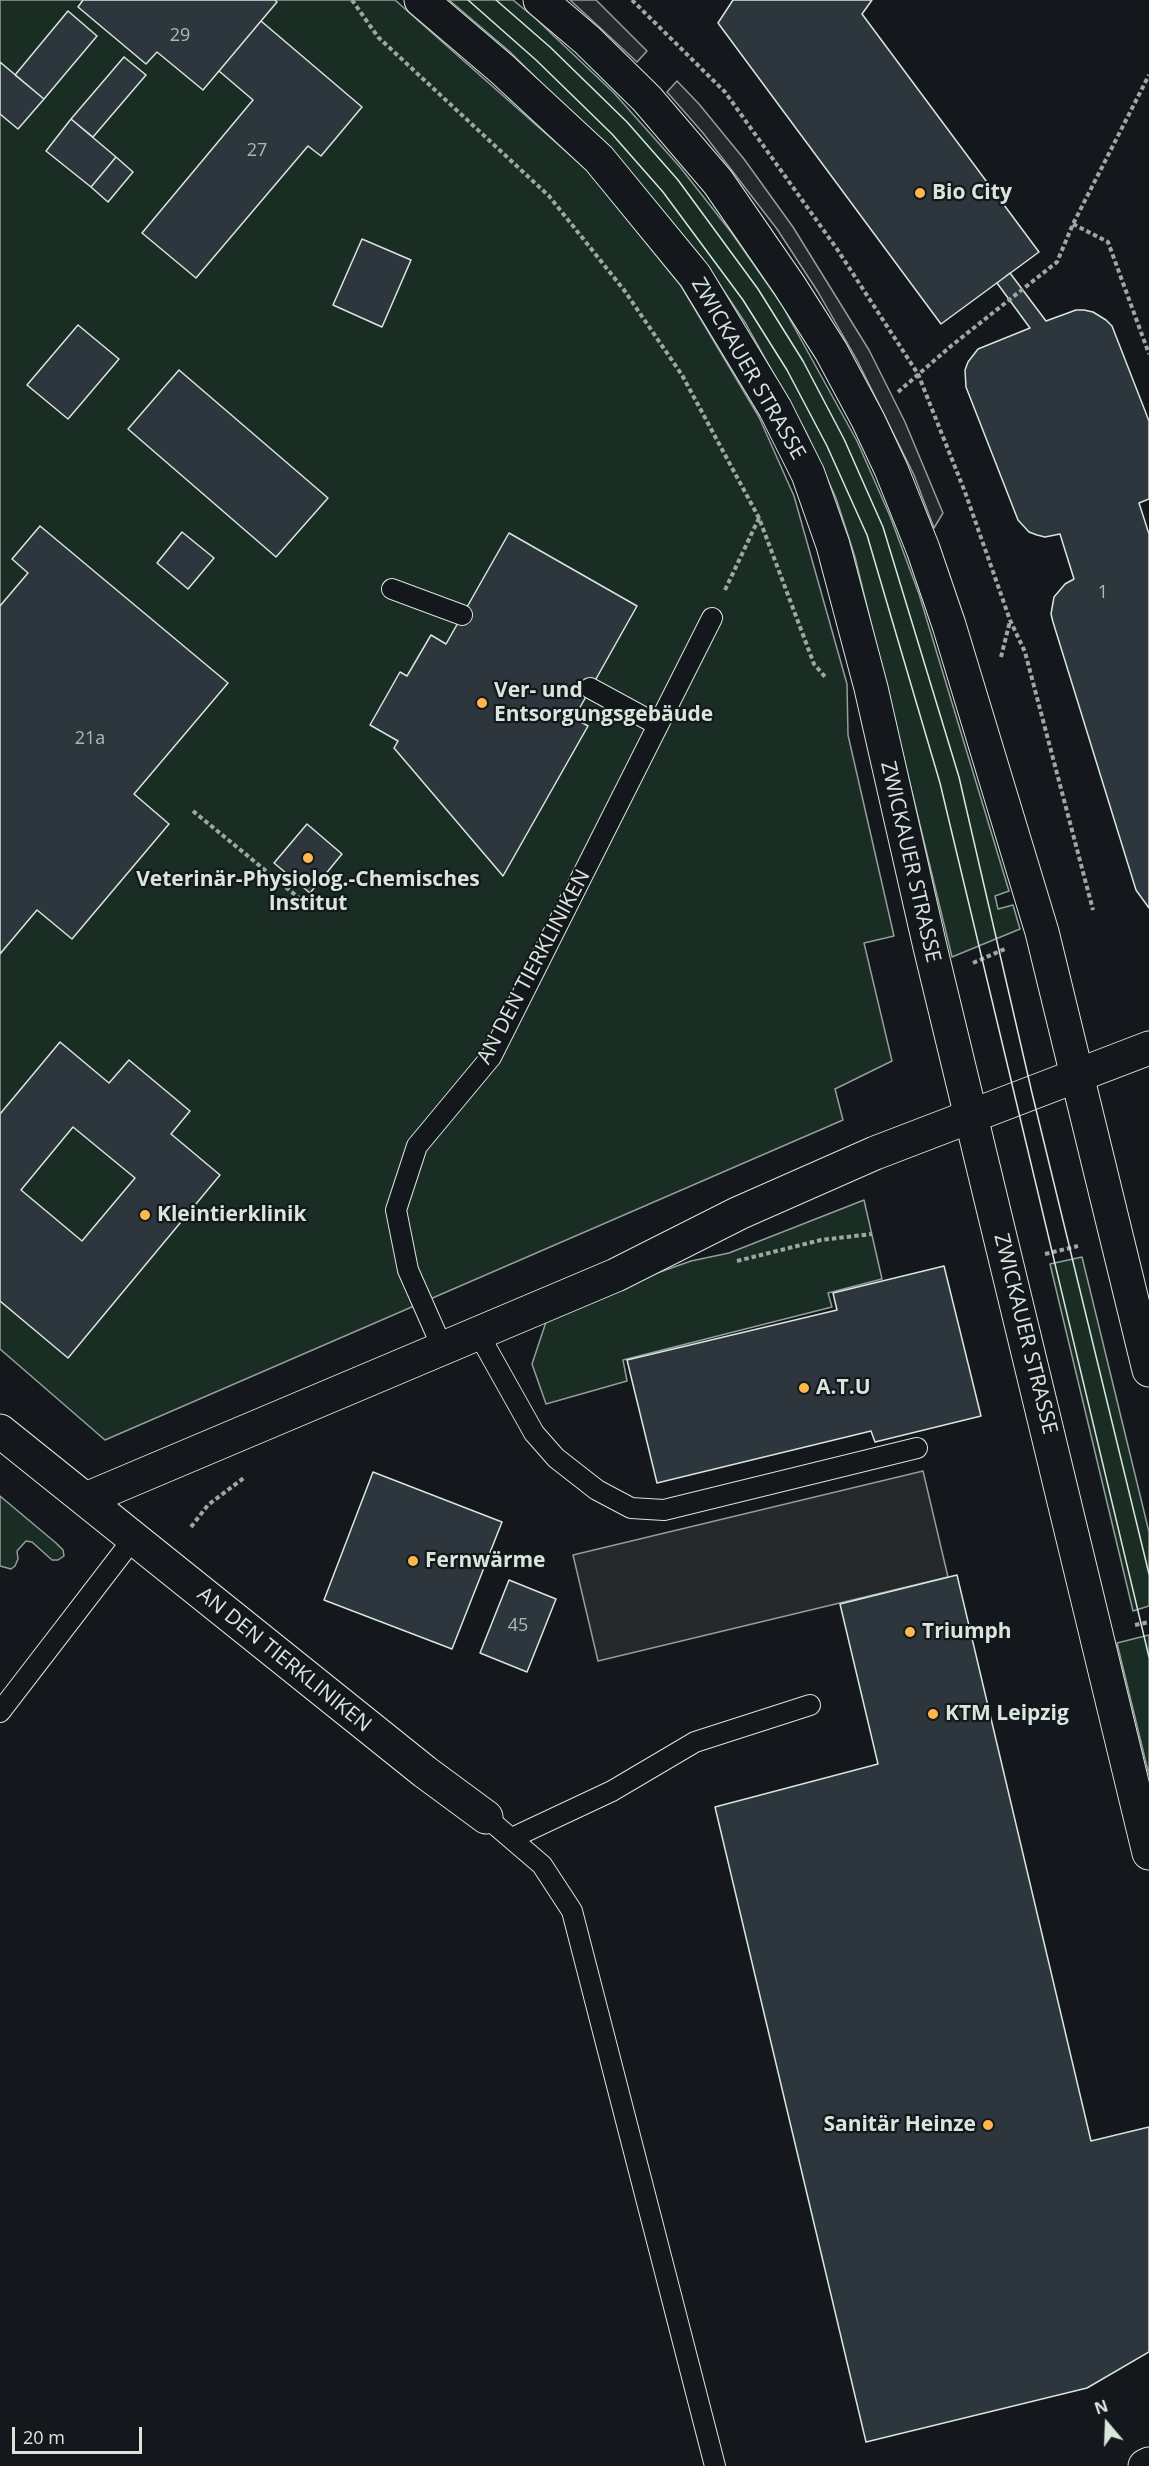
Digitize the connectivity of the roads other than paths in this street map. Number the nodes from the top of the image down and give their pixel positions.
1 (420, 0) edge
2 (540, 0) edge
3 (392, 590) dead end
4 (462, 615) dead end
5 (712, 618) road end
6 (590, 688) dead end
7 (658, 725) junction
8 (1149, 1048) edge
9 (1078, 1076) junction
10 (972, 1115) junction
11 (478, 1334) junction
12 (442, 1347) junction
13 (1149, 1370) edge
14 (0, 1431) edge
15 (917, 1448) dead end
16 (86, 1499) junction
17 (133, 1539) junction
18 (810, 1705) dead end
19 (0, 1712) edge
20 (486, 1817) joint
21 (512, 1838) junction
22 (1149, 1853) edge
23 (1149, 2464) edge
24 (715, 2466) edge
25 (1145, 2466) edge

1 - 10 main road, ZWICKAUER STRASSE
2 - 9 main road
3 - 4 lane
5 - 7 lane, AN DEN TIERKLINIKEN
6 - 7 lane
7 - 12 lane, AN DEN TIERKLINIKEN
8 - 9 main road
9 - 10 main road
9 - 13 main road
10 - 11 main road
10 - 22 main road, ZWICKAUER STRASSE
11 - 12 main road
11 - 15 lane
12 - 16 main road
14 - 16 main road, AN DEN TIERKLINIKEN
16 - 17 main road, AN DEN TIERKLINIKEN
17 - 19 lane
17 - 20 main road, AN DEN TIERKLINIKEN
18 - 21 lane
20 - 21 lane
21 - 24 lane
23 - 25 main road

